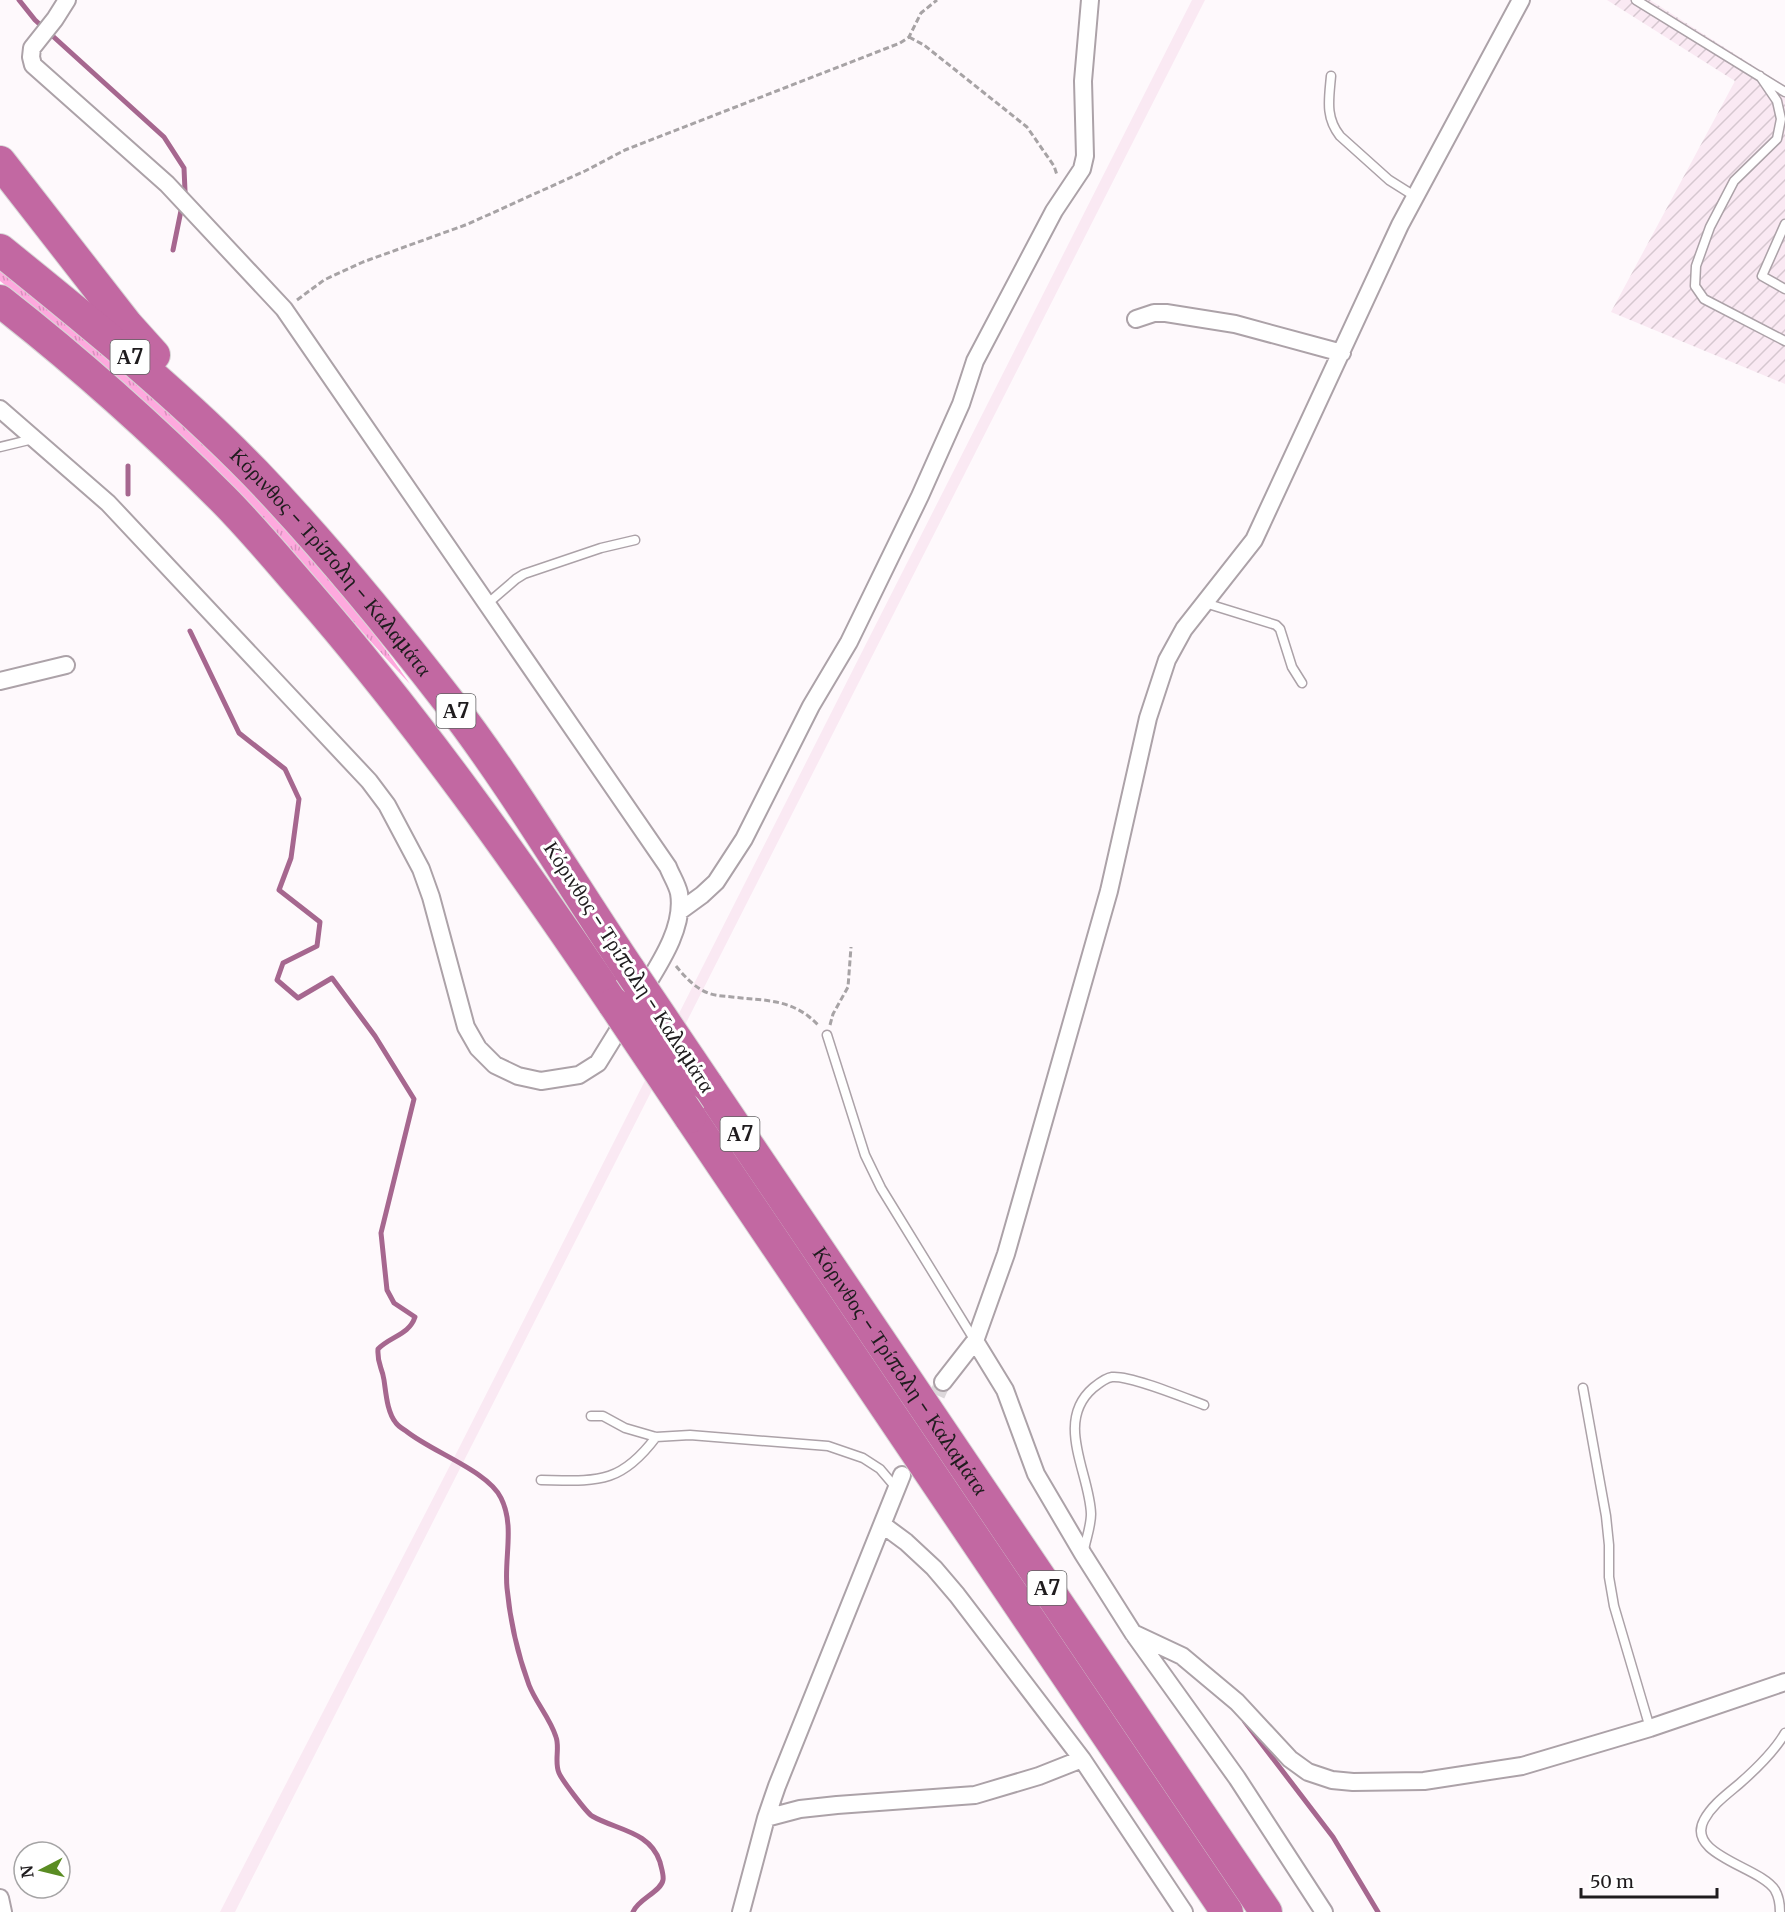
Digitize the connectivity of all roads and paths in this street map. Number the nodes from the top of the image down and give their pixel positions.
1 (67, 0) edge
2 (937, 0) edge
3 (1090, 0) edge
4 (1521, 0) edge
5 (1636, 0) edge
6 (909, 37) junction
7 (1331, 76) dead end
8 (1760, 76) junction
9 (1785, 92) edge
10 (1783, 122) edge
11 (0, 162) edge
12 (1416, 197) junction
13 (1061, 200) junction
14 (1785, 224) edge
15 (0, 250) edge
16 (1785, 289) edge
17 (0, 301) edge
18 (284, 309) junction
19 (1136, 319) dead end
20 (0, 327) edge
21 (1785, 340) edge
22 (1342, 353) junction
23 (0, 409) edge
24 (136, 415) junction
25 (33, 439) junction
26 (0, 447) edge
27 (253, 472) junction
28 (636, 540) dead end
29 (1205, 603) junction
30 (486, 605) junction
31 (66, 665) dead end
32 (0, 681) edge
33 (1302, 683) dead end
34 (680, 911) junction
35 (852, 947) dead end
36 (666, 953) junction
37 (827, 1035) junction
38 (975, 1341) junction
39 (943, 1382) tunnel mouth
40 (1583, 1388) dead end
41 (1204, 1405) dead end
42 (591, 1416) dead end
43 (656, 1437) junction
44 (541, 1480) dead end
45 (899, 1482) joint
46 (883, 1525) junction
47 (1083, 1554) junction
48 (1133, 1633) junction
49 (1785, 1682) edge
50 (1650, 1728) junction
51 (1785, 1733) edge
52 (1082, 1759) junction
53 (766, 1818) junction
54 (0, 1898) edge
55 (3, 1912) edge
56 (741, 1912) edge
57 (1185, 1912) edge
58 (1227, 1912) edge
59 (1266, 1912) edge
60 (1324, 1912) edge
61 (1780, 1912) edge

1 - 18 street
2 - 6 path
3 - 13 street
4 - 12 street
5 - 8 lane
6 - 13 path
6 - 18 path
7 - 12 lane
8 - 9 lane
8 - 10 lane
10 - 21 lane
11 - 27 highway
12 - 22 street
13 - 34 street
14 - 16 lane
15 - 27 highway, Κόρινθος - Τρίπολη - Καλαμάτα / Α7
17 - 24 highway, Κόρινθος - Τρίπολη - Καλαμάτα / Α7
18 - 30 street
19 - 22 street
20 - 24 highway
22 - 29 street
23 - 25 street
24 - 58 highway, Κόρινθος - Τρίπολη - Καλαμάτα / Α7, bridge
25 - 26 lane
25 - 36 street
27 - 59 highway, Κόρινθος - Τρίπολη - Καλαμάτα / Α7, bridge
28 - 30 lane
29 - 33 lane
29 - 38 street
30 - 34 street
31 - 32 street
34 - 36 street
35 - 37 path
36 - 37 path
37 - 38 lane
38 - 39 street
38 - 47 street
40 - 50 lane
41 - 47 lane
42 - 43 lane
43 - 44 lane
43 - 45 lane
45 - 46 street
46 - 52 street
46 - 53 street
47 - 48 street
48 - 50 street
48 - 60 street
49 - 50 street
51 - 61 lane
52 - 53 street
52 - 57 street
53 - 56 street
54 - 55 street

